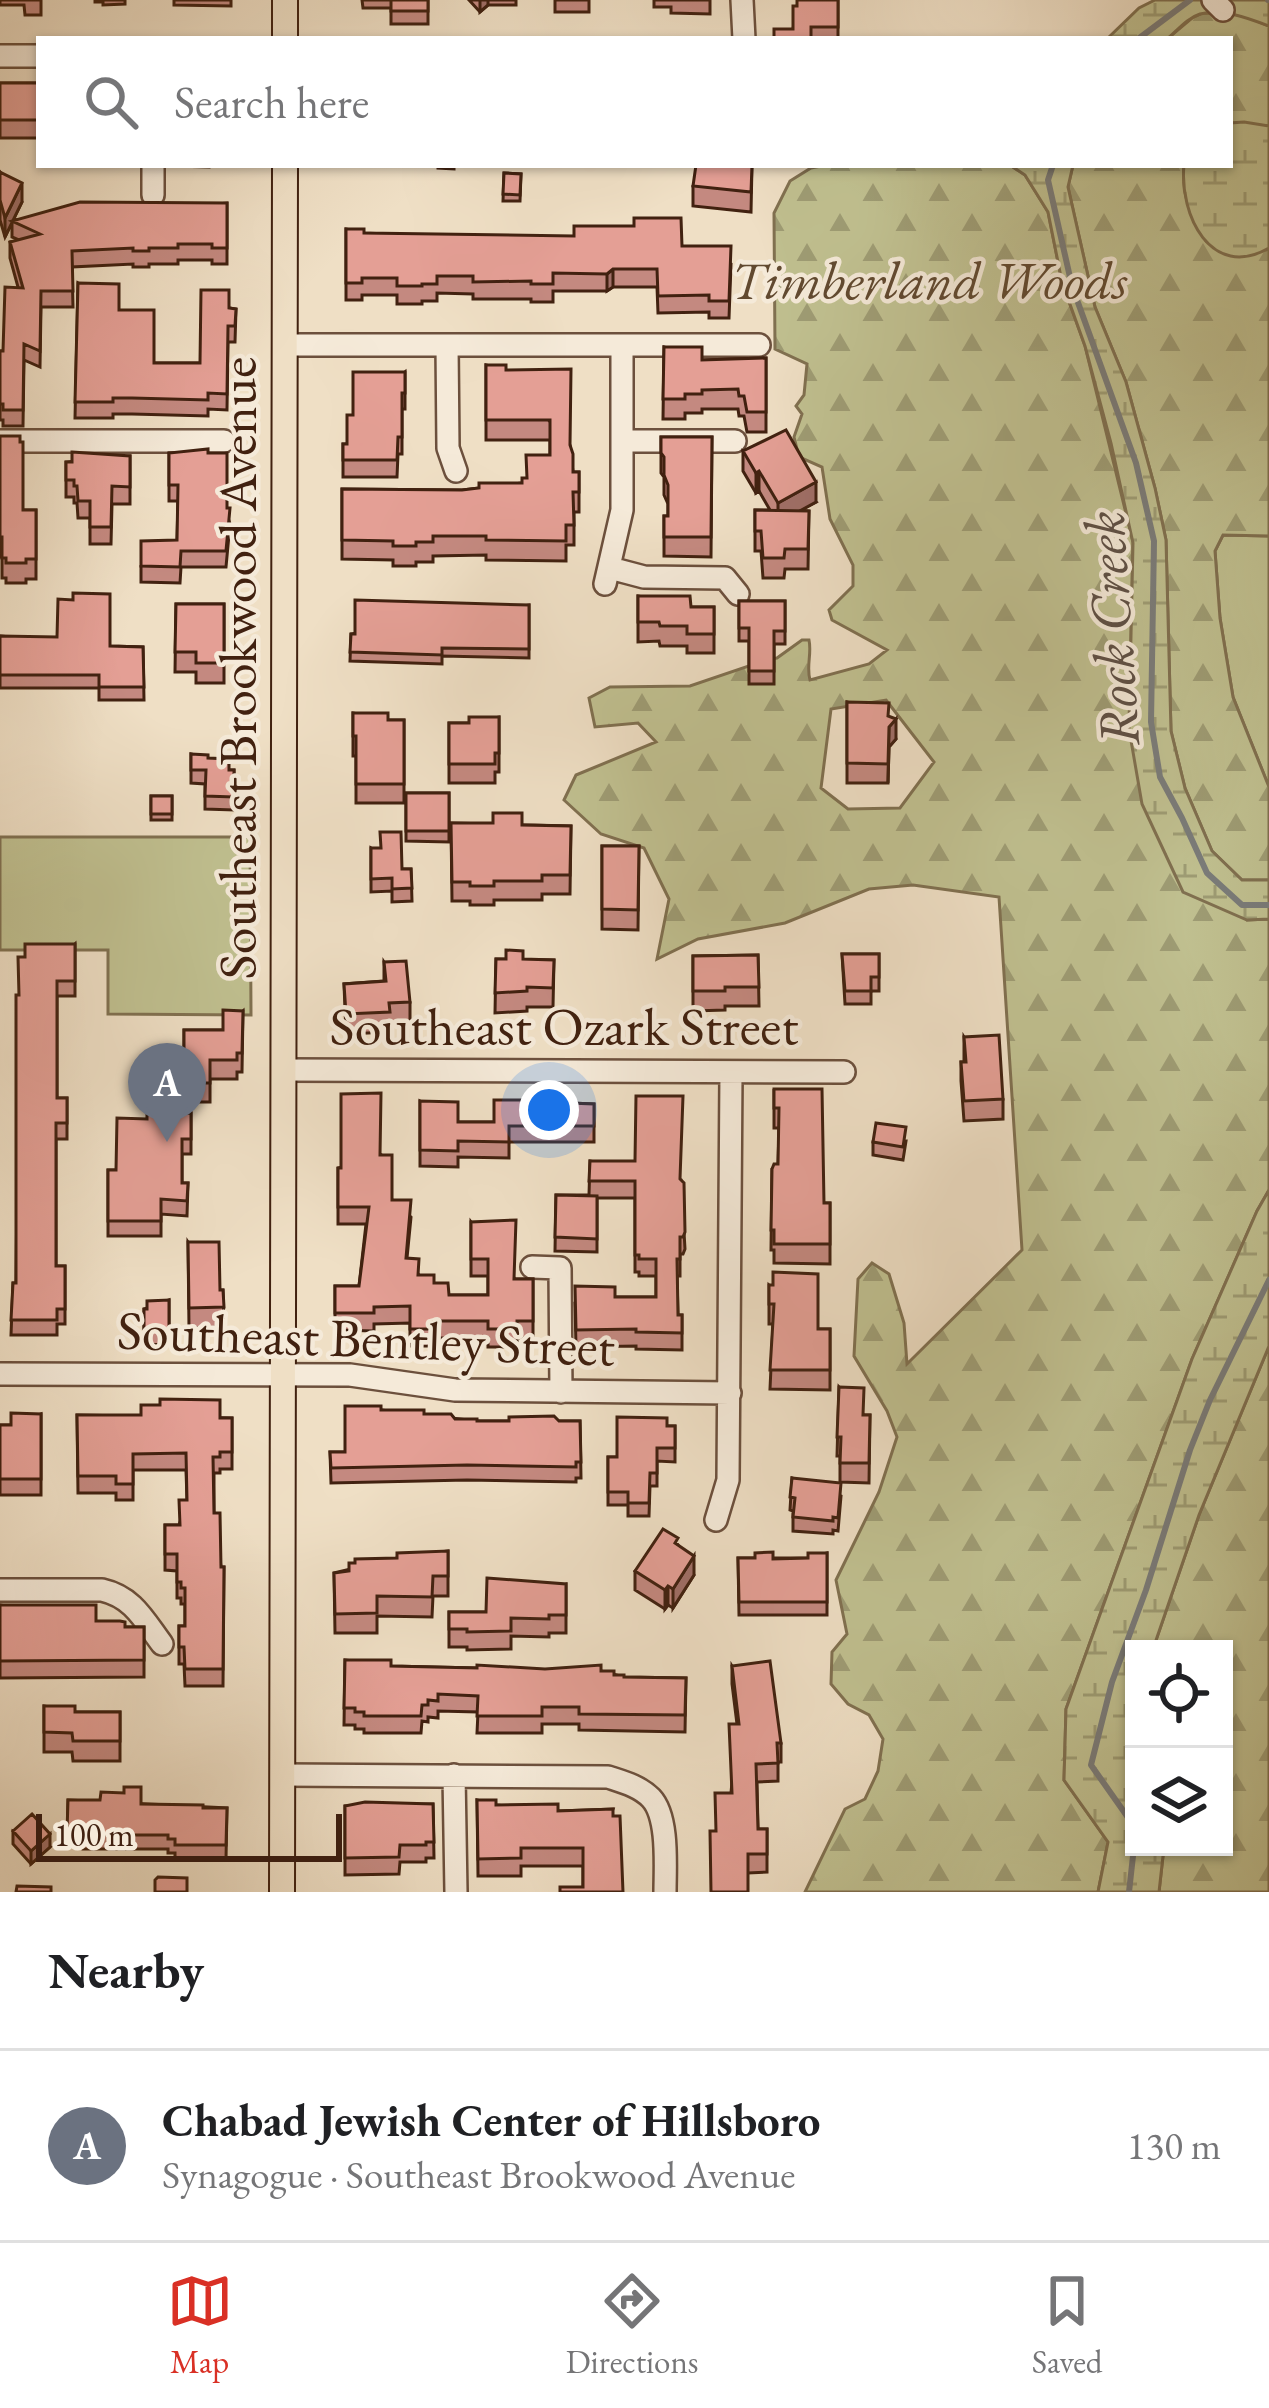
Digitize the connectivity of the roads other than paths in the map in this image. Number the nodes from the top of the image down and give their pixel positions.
1 (285, 0) edge
2 (742, 0) edge
3 (285, 36) edge
4 (744, 36) edge
5 (0, 56) edge
6 (36, 56) edge
7 (153, 168) edge
8 (285, 168) edge
9 (153, 194) dead end
10 (286, 345) junction
11 (447, 345) junction
12 (622, 345) junction
13 (759, 345) dead end
14 (0, 441) edge
15 (224, 441) dead end
16 (622, 441) junction
17 (734, 441) dead end
18 (456, 471) dead end
19 (738, 594) dead end
20 (284, 1070) junction
21 (844, 1072) dead end
22 (731, 1073) junction
23 (532, 1267) dead end
24 (0, 1374) edge
25 (284, 1374) junction
26 (561, 1392) junction
27 (730, 1394) junction
28 (716, 1520) dead end
29 (0, 1590) edge
30 (162, 1644) dead end
31 (283, 1775) junction
32 (454, 1775) junction
33 (283, 1892) edge
34 (456, 1892) edge
35 (665, 1892) edge

1 - 3 main road
2 - 4 street
5 - 6 street
7 - 9 street
8 - 10 main road, Southeast Brookwood Avenue
10 - 11 street
10 - 20 main road, Southeast Brookwood Avenue
11 - 12 street
11 - 18 street
12 - 13 street
12 - 16 street
14 - 15 street
16 - 17 street
16 - 19 street
20 - 22 street, Southeast Ozark Street
20 - 25 main road, Southeast Brookwood Avenue
21 - 22 street, Southeast Ozark Street
22 - 27 street
23 - 26 street
24 - 25 street, Southeast Bentley Street
25 - 26 street, Southeast Bentley Street
25 - 31 main road, Southeast Brookwood Avenue
26 - 27 street, Southeast Bentley Street
27 - 28 street
29 - 30 street
31 - 32 street
31 - 33 main road, Southeast Brookwood Avenue
32 - 34 street
32 - 35 street

